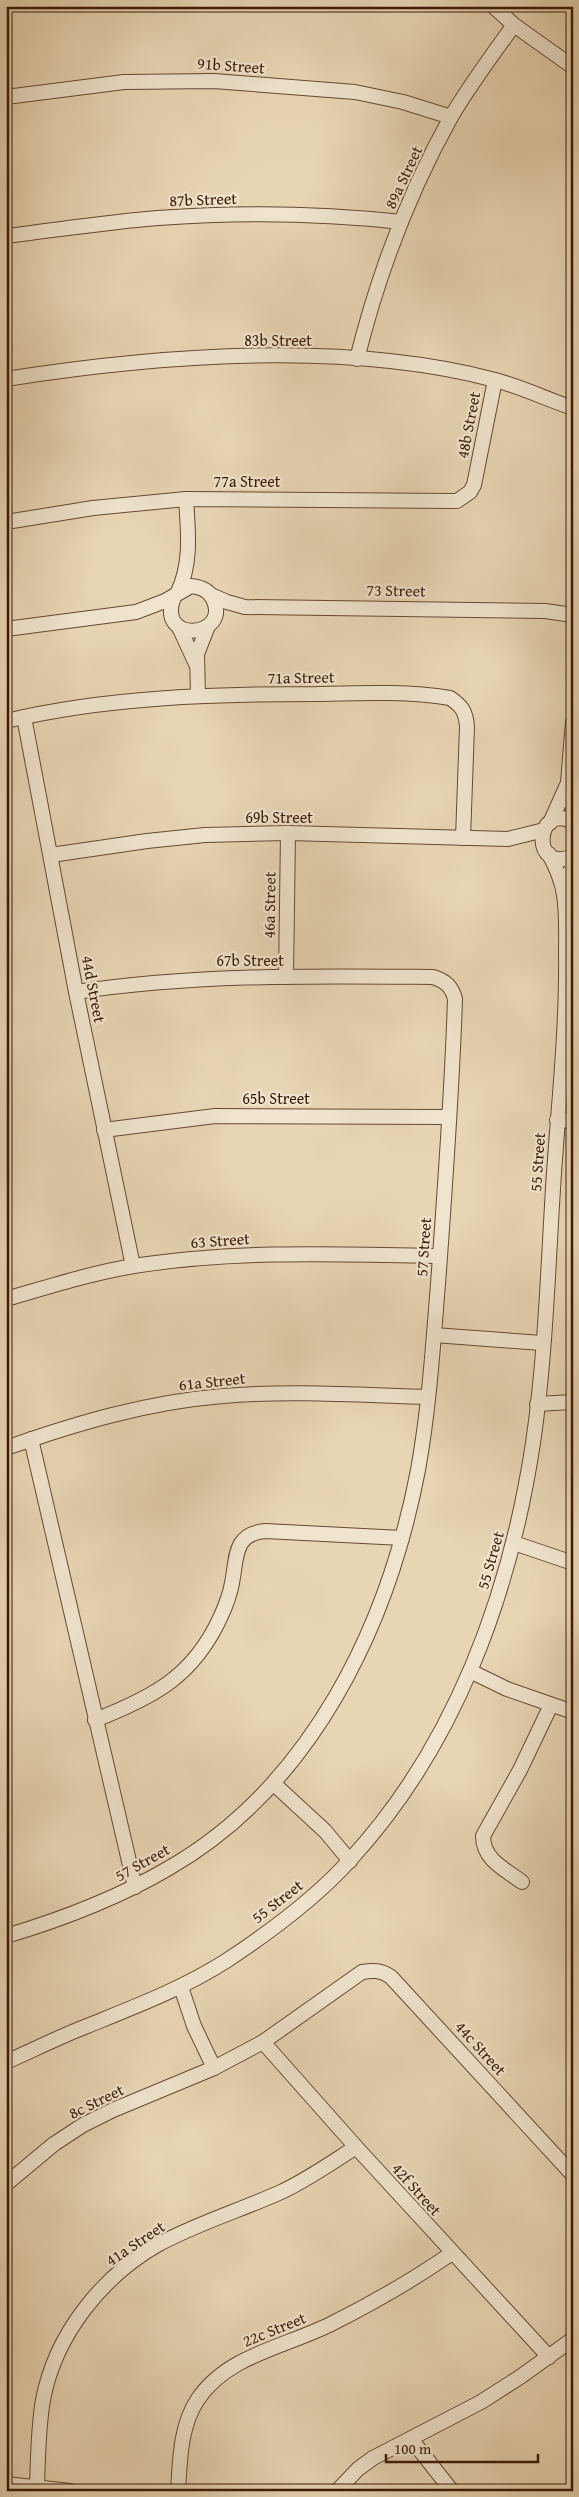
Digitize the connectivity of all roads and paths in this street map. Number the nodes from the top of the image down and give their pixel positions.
1 (493, 6) edge
2 (514, 25) junction
3 (573, 67) edge
4 (6, 97) edge
5 (451, 117) junction
6 (401, 222) junction
7 (6, 236) edge
8 (357, 359) junction
9 (6, 379) edge
10 (495, 380) junction
11 (547, 397) junction
12 (573, 402) edge
13 (573, 408) edge
14 (476, 477) joint
15 (186, 499) junction
16 (6, 522) edge
17 (189, 551) junction
18 (208, 592) junction
19 (176, 594) junction
20 (245, 607) junction
21 (573, 608) edge
22 (545, 611) junction
23 (136, 612) junction
24 (573, 615) edge
25 (211, 622) junction
26 (177, 626) junction
27 (6, 629) edge
28 (196, 664) junction
29 (198, 696) junction
30 (24, 717) junction
31 (6, 721) edge
32 (573, 722) edge
33 (568, 782) junction
34 (573, 812) edge
35 (573, 822) edge
36 (547, 826) junction
37 (288, 834) junction
38 (463, 838) junction
39 (508, 839) junction
40 (547, 852) junction
41 (51, 855) junction
42 (573, 856) edge
43 (573, 862) edge
44 (564, 896) junction
45 (425, 976) joint
46 (286, 977) junction
47 (76, 992) junction
48 (448, 1117) junction
49 (557, 1120) junction
50 (573, 1121) edge
51 (104, 1130) junction
52 (440, 1256) junction
53 (133, 1266) junction
54 (6, 1299) edge
55 (434, 1335) junction
56 (542, 1343) junction
57 (428, 1397) junction
58 (538, 1398) junction
59 (573, 1400) edge
60 (31, 1439) junction
61 (6, 1448) edge
62 (402, 1538) junction
63 (514, 1543) junction
64 (573, 1563) edge
65 (468, 1676) junction
66 (550, 1704) junction
67 (573, 1712) edge
68 (96, 1720) junction
69 (274, 1784) junction
70 (353, 1857) junction
71 (522, 1882) dead end
72 (135, 1887) junction
73 (6, 1936) edge
74 (353, 1979) joint
75 (177, 1989) junction
76 (67, 2034) junction
77 (263, 2042) junction
78 (6, 2053) edge
79 (6, 2062) edge
80 (214, 2068) junction
81 (356, 2148) junction
82 (573, 2175) edge
83 (6, 2184) edge
84 (452, 2254) junction
85 (573, 2339) edge
86 (549, 2357) junction
87 (411, 2439) junction
88 (6, 2484) edge
89 (37, 2487) junction
90 (70, 2491) edge
91 (178, 2491) edge
92 (337, 2491) edge
93 (452, 2491) edge

1 - 2 street
2 - 3 street
2 - 5 street, 89a Street
4 - 5 street, 91b Street
5 - 6 street, 89a Street
6 - 7 street, 87b Street
6 - 8 street, 89a Street
8 - 9 street, 83b Street
8 - 10 street, 83b Street
10 - 11 street, 83b Street
10 - 14 street, 48b Street
11 - 12 street, 83b Street
11 - 13 street, 83b Street
14 - 15 street, 77a Street
15 - 16 street, 77a Street
15 - 17 street
17 - 18 street
17 - 19 street
18 - 19 street
18 - 20 street, 73 Street
18 - 25 street
19 - 23 street
19 - 26 street
20 - 22 street, 73 Street
20 - 25 street, 73 Street
21 - 22 street, 73 Street
22 - 24 street, 73 Street
23 - 26 street
23 - 27 street
25 - 26 street
25 - 28 street
26 - 28 street
28 - 29 street
29 - 30 street, 71a Street
29 - 38 street, 71a Street
30 - 31 street, 71a Street
30 - 41 street, 44d Street
32 - 33 street
33 - 34 street
33 - 36 street
35 - 36 street, 69b Street
36 - 39 street, 69b Street
36 - 40 street
37 - 38 street, 69b Street
37 - 41 street, 69b Street
37 - 46 street, 46a Street
38 - 39 street, 69b Street
39 - 40 street, 69b Street
40 - 42 street, 69b Street
40 - 44 street, 55 Street
41 - 47 street, 44d Street
43 - 44 street, 55 Street
44 - 49 street, 55 Street
45 - 46 street, 67b Street
45 - 48 street, 57 Street
46 - 47 street, 67b Street
47 - 51 street, 44d Street
48 - 51 street, 65b Street
48 - 52 street, 57 Street
49 - 50 street
49 - 56 street, 55 Street
51 - 53 street, 44d Street
52 - 53 street, 63 Street
52 - 55 street, 57 Street
53 - 54 street, 63 Street
55 - 56 street
55 - 57 street, 57 Street
56 - 58 street, 55 Street
57 - 60 street, 61a Street
57 - 62 street, 57 Street
58 - 59 street
58 - 63 street, 55 Street
60 - 61 street, 61a Street
60 - 68 street
62 - 68 street
62 - 69 street, 57 Street
63 - 64 street
63 - 65 street, 55 Street
65 - 66 street
65 - 70 street, 55 Street
66 - 67 street
66 - 71 street
68 - 72 street
69 - 70 street
69 - 72 street, 57 Street
70 - 75 street, 55 Street
72 - 73 street, 57 Street
74 - 77 street, 8c Street
74 - 82 street, 44c Street
75 - 76 street, 55 Street
75 - 80 street
76 - 78 street, 55 Street
76 - 79 street, 55 Street
77 - 80 street, 8c Street
77 - 81 street, 42f Street
80 - 83 street, 8c Street
81 - 84 street, 42f Street
81 - 89 street, 41a Street
84 - 86 street, 42f Street
84 - 91 street, 22c Street
85 - 86 street
86 - 87 street
87 - 92 street
87 - 93 street
88 - 89 street
89 - 90 street

